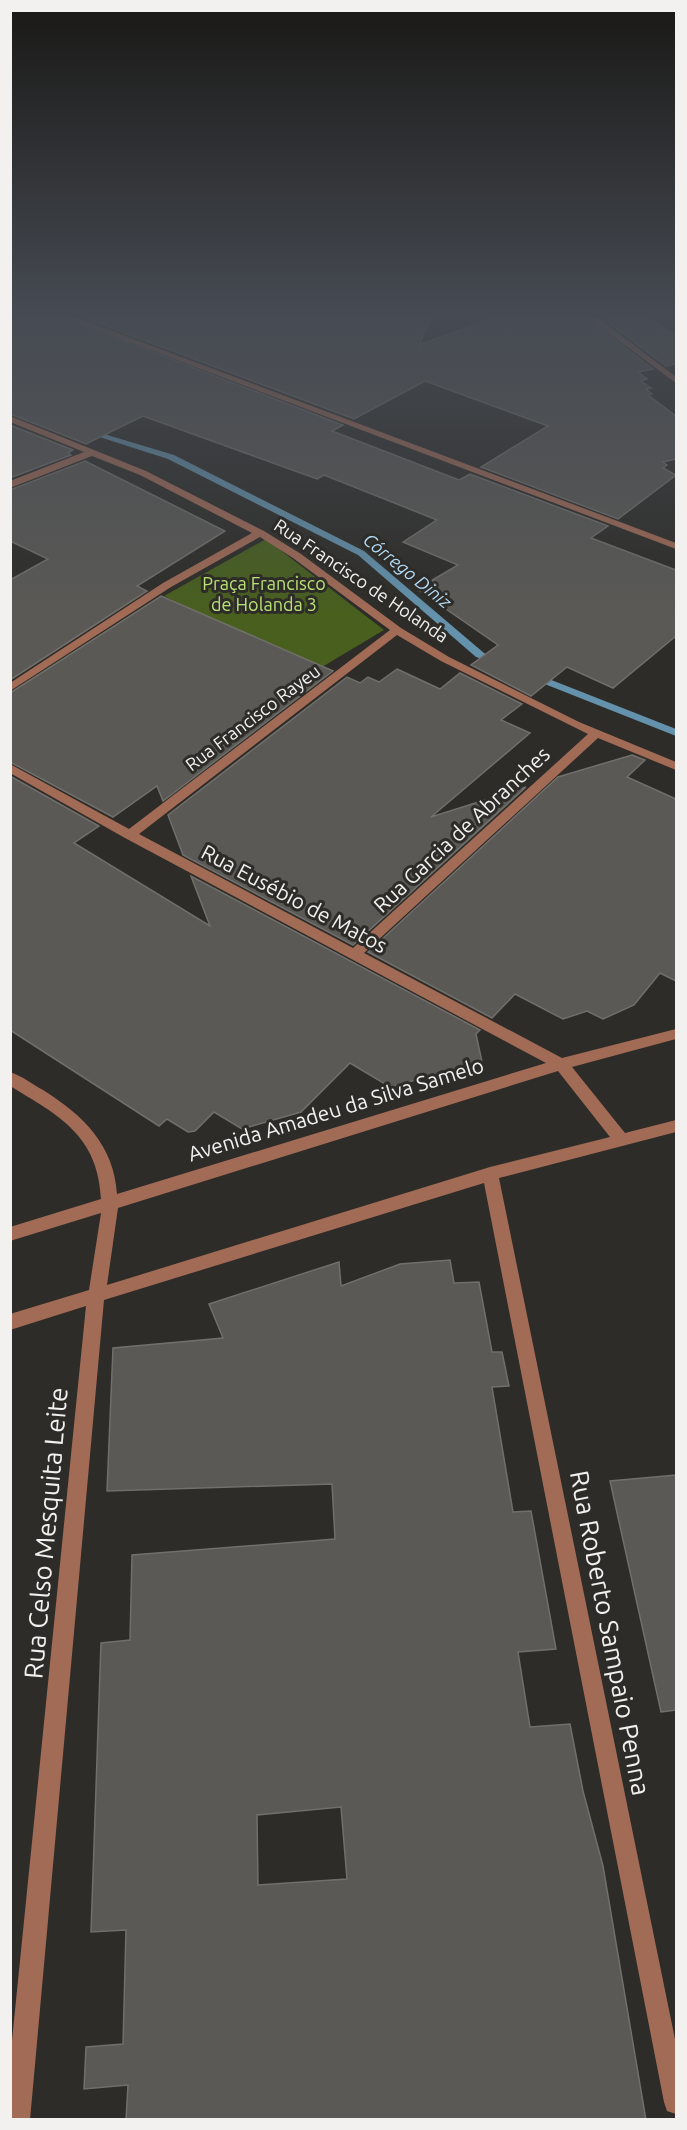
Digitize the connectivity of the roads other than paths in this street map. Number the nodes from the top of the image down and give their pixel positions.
1 (331, 416) edge
2 (10, 419) edge
3 (93, 452) junction
4 (10, 485) edge
5 (260, 533) junction
6 (676, 546) edge
7 (397, 630) junction
8 (10, 688) edge
9 (596, 733) junction
10 (676, 766) edge
11 (10, 768) edge
12 (130, 835) junction
13 (354, 955) junction
14 (676, 1034) edge
15 (561, 1064) junction
16 (10, 1078) edge
17 (676, 1126) edge
18 (622, 1140) junction
19 (490, 1174) junction
20 (112, 1203) junction
21 (10, 1234) edge
22 (96, 1297) junction
23 (10, 1322) edge
24 (676, 2102) edge
25 (17, 2120) edge

1 - 6 street
2 - 3 street, Rua Francisco de Holanda
3 - 4 street
3 - 5 street, Rua Francisco de Holanda
5 - 7 street, Rua Francisco de Holanda
5 - 8 street
7 - 9 street, Rua Francisco de Holanda
7 - 12 street, Rua Francisco Rayeu
9 - 10 street, Rua Francisco de Holanda
9 - 13 street, Rua Garcia de Abranches
11 - 12 street, Rua Eusébio de Matos
12 - 13 street, Rua Eusébio de Matos
13 - 15 street, Rua Eusébio de Matos
14 - 15 street, Avenida Amadeu da Silva Samelo
15 - 18 street
15 - 20 street, Avenida Amadeu da Silva Samelo
16 - 20 street, Rua Celso Mesquita Leite
17 - 18 street
18 - 19 street
19 - 22 street
19 - 24 street, Rua Roberto Sampaio Penna
20 - 21 street, Avenida Amadeu da Silva Samelo
20 - 22 street, Rua Celso Mesquita Leite
22 - 23 street
22 - 25 street, Rua Celso Mesquita Leite

